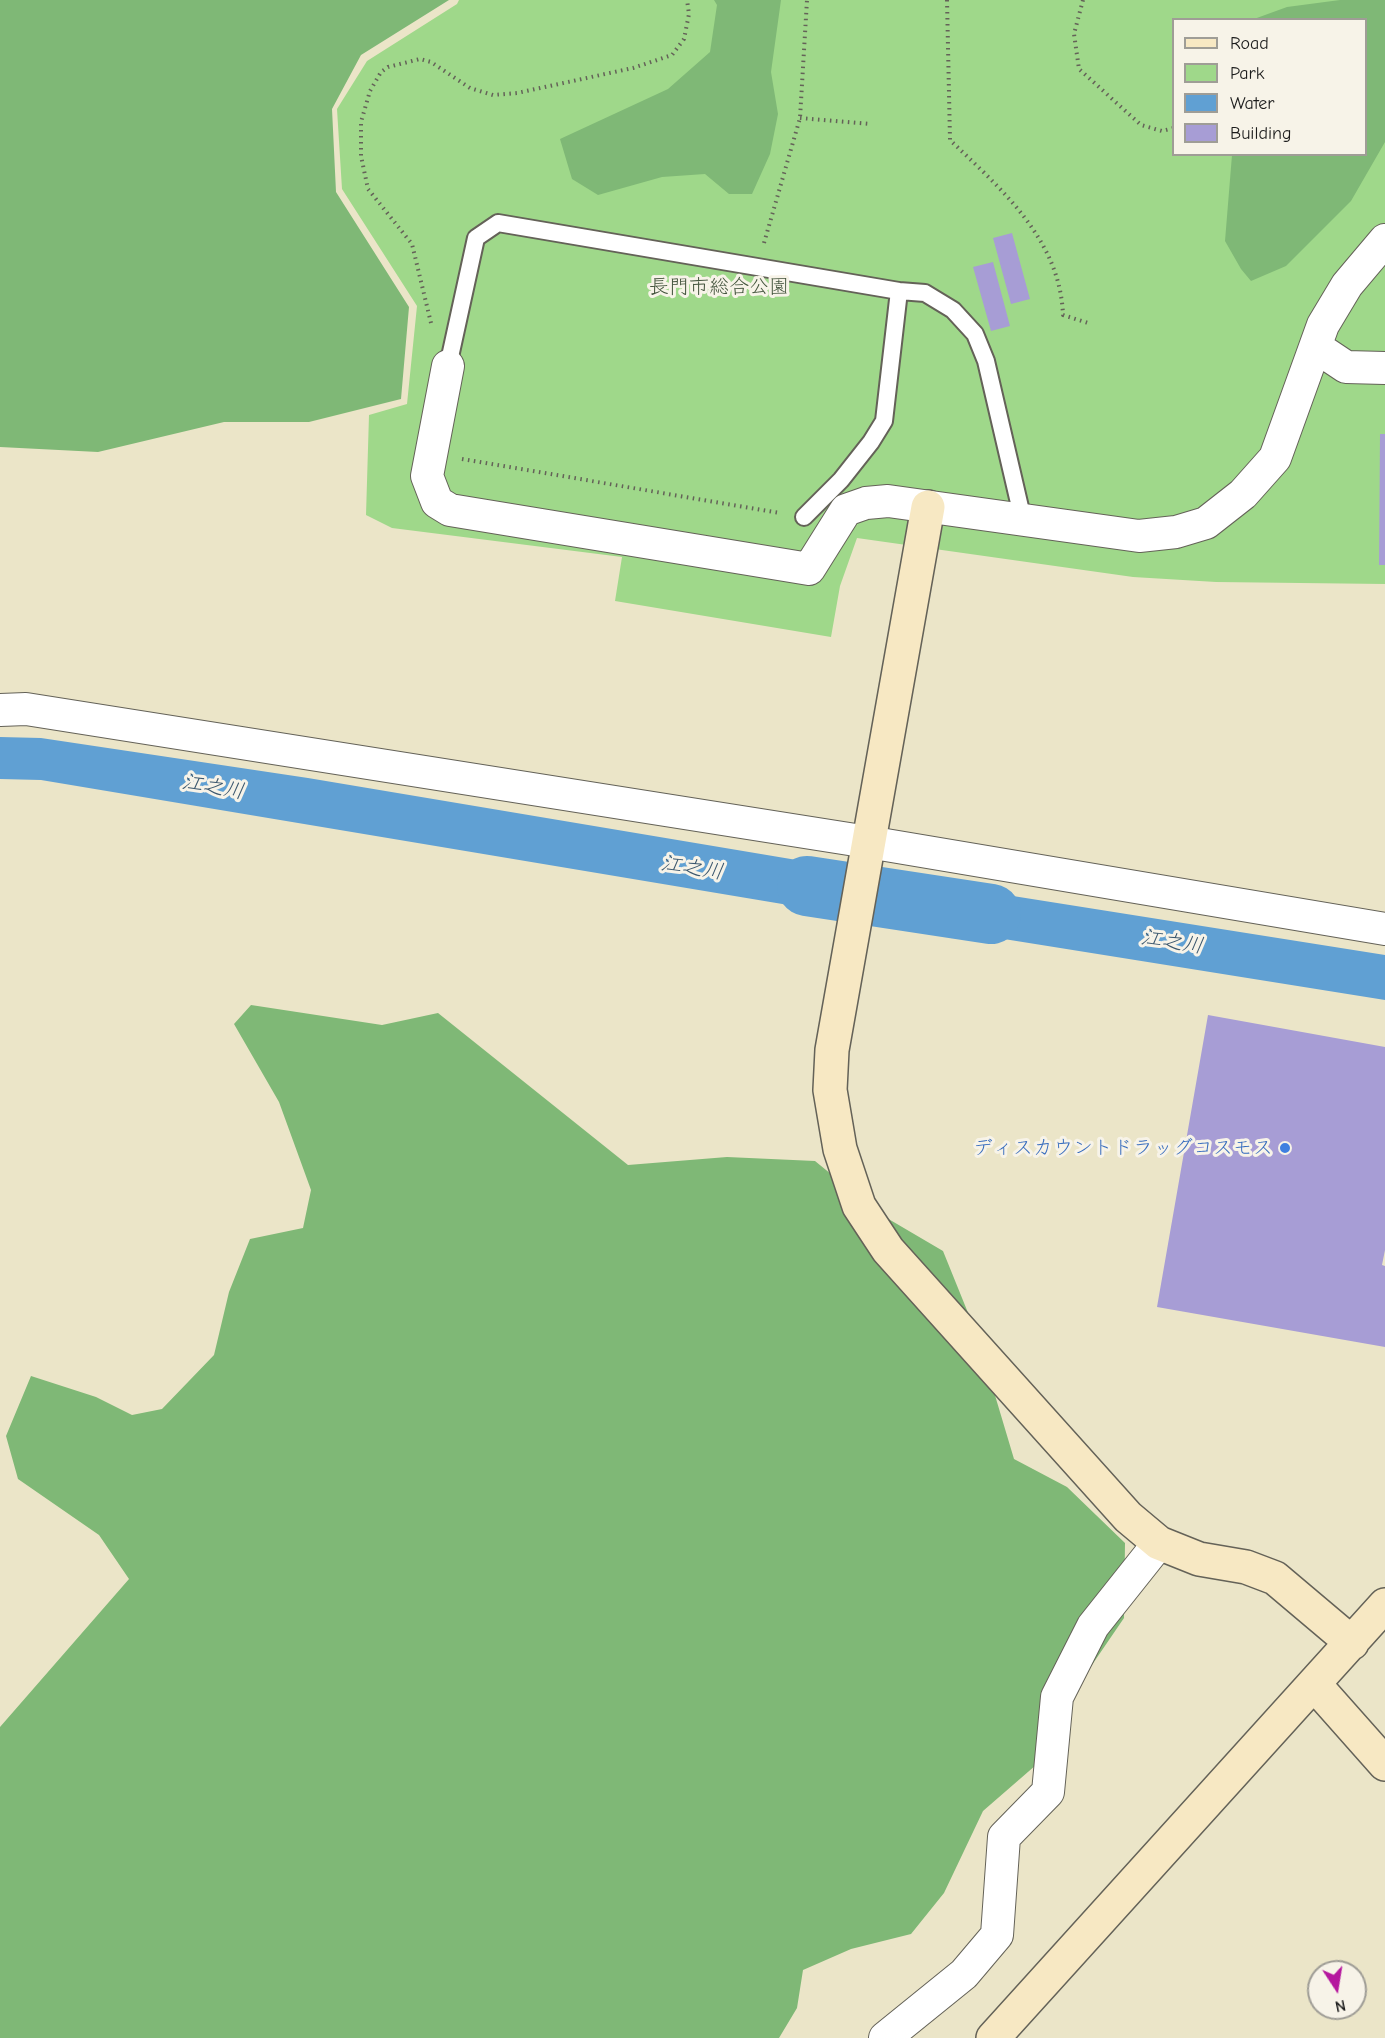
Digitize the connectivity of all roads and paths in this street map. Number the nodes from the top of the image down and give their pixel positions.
1 (687, 0) edge
2 (807, 0) edge
3 (947, 0) edge
4 (1083, 0) edge
5 (800, 118) junction
6 (870, 124) dead end
7 (1172, 128) edge
8 (1385, 240) edge
9 (762, 249) dead end
10 (898, 291) junction
11 (1088, 323) dead end
12 (1316, 347) junction
13 (1385, 368) edge
14 (447, 373) junction
15 (459, 458) dead end
16 (928, 507) junction
17 (804, 517) joint
18 (1023, 520) junction
19 (0, 710) edge
20 (868, 842) junction
21 (1385, 929) edge
22 (1160, 1543) junction
23 (1385, 1605) edge
24 (1352, 1643) junction
25 (1315, 1685) junction
26 (1385, 1764) edge
27 (885, 2038) edge
28 (993, 2038) edge

1 - 14 path
2 - 5 path
3 - 11 path
4 - 7 path
5 - 6 path
5 - 9 path
8 - 12 street
10 - 14 lane
10 - 17 lane
10 - 18 lane
12 - 13 street
12 - 18 street
14 - 16 street
15 - 17 path
16 - 18 street
16 - 20 street
19 - 20 street
20 - 21 street
20 - 22 street
22 - 24 street
22 - 27 street
23 - 24 street
24 - 25 street
25 - 26 street
25 - 28 street

